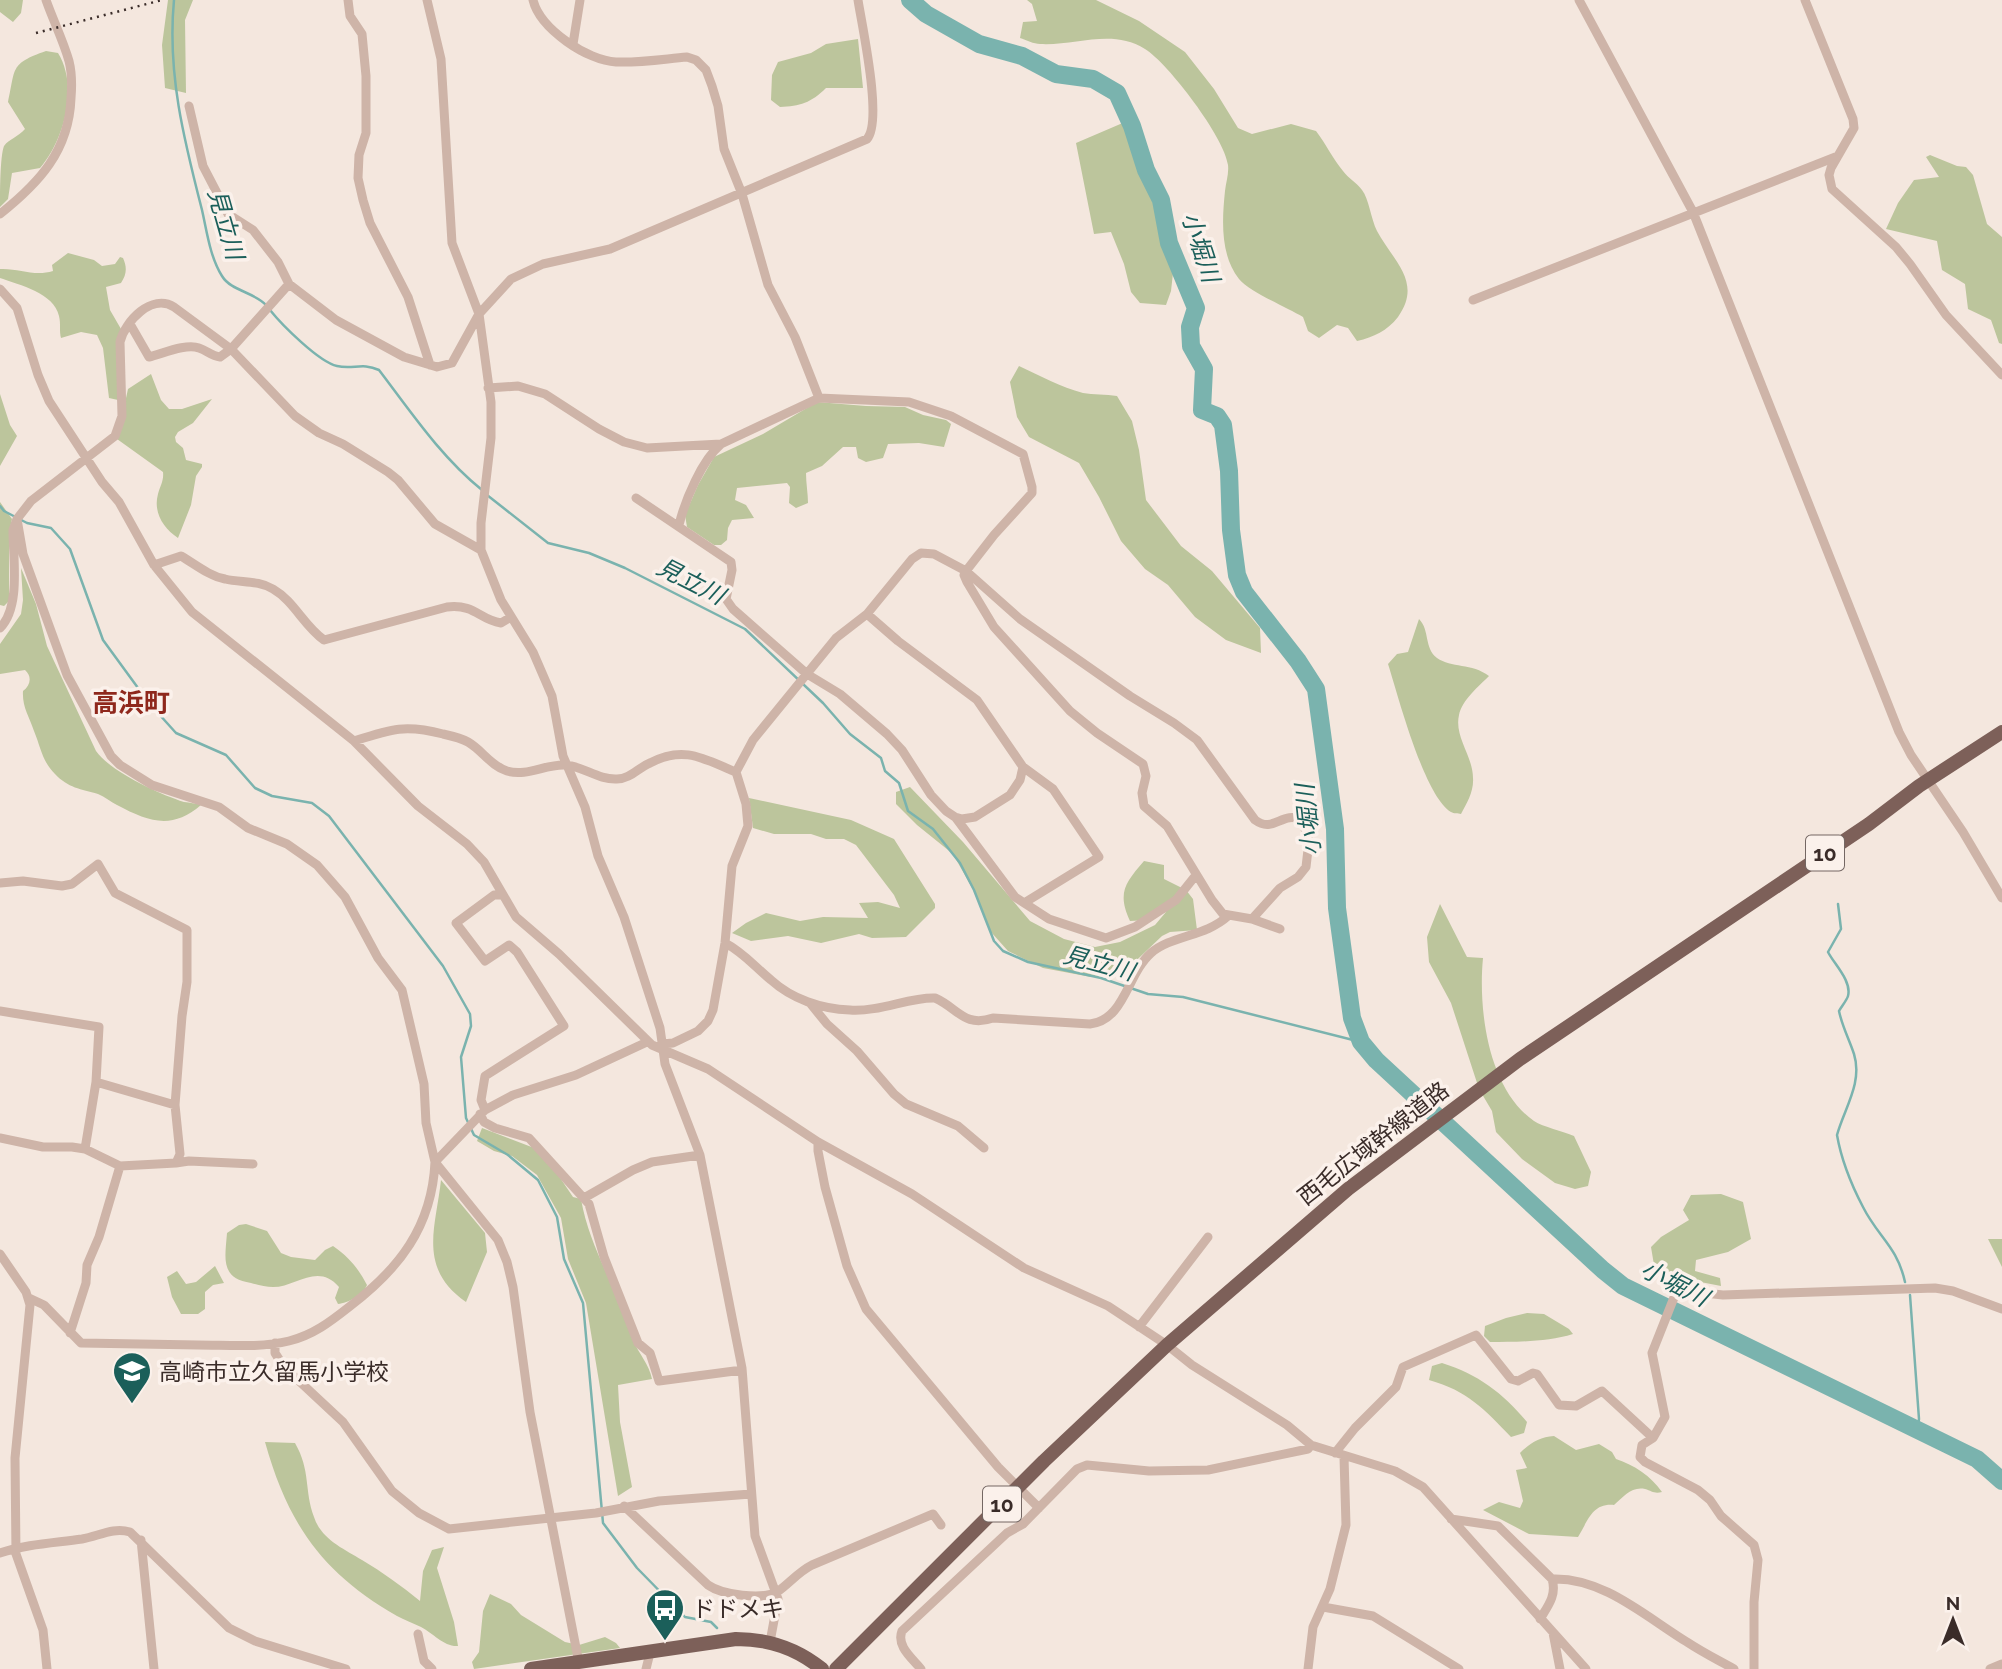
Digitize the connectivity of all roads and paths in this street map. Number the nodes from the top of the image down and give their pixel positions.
1 (46, 0) edge
2 (348, 0) edge
3 (427, 0) edge
4 (533, 0) edge
5 (580, 0) edge
6 (858, 0) edge
7 (1579, 0) edge
8 (1805, 0) edge
9 (573, 44) junction
10 (189, 106) dead end
11 (1838, 156) junction
12 (741, 194) junction
13 (1693, 212) junction
14 (0, 214) edge
15 (289, 284) junction
16 (0, 289) edge
17 (1473, 300) dead end
18 (479, 314) junction
19 (130, 324) junction
20 (231, 349) junction
21 (430, 365) junction
22 (2002, 375) edge
23 (488, 388) junction
24 (819, 398) junction
25 (721, 444) junction
26 (86, 457) junction
27 (636, 498) dead end
28 (17, 519) junction
29 (679, 524) junction
30 (481, 551) junction
31 (154, 565) junction
32 (966, 571) junction
33 (867, 614) junction
34 (511, 617) junction
35 (0, 628) edge
36 (803, 679) junction
37 (2002, 732) edge
38 (354, 741) junction
39 (566, 765) junction
40 (1023, 767) junction
41 (736, 772) junction
42 (1929, 780) junction
43 (955, 817) junction
44 (1196, 875) junction
45 (0, 883) edge
46 (502, 895) junction
47 (2002, 898) edge
48 (1024, 903) junction
49 (1228, 916) junction
50 (1252, 919) junction
51 (1280, 929) dead end
52 (725, 943) junction
53 (810, 1003) junction
54 (0, 1011) edge
55 (647, 1042) junction
56 (662, 1048) junction
57 (96, 1082) junction
58 (175, 1105) junction
59 (482, 1112) junction
60 (0, 1138) edge
61 (818, 1142) junction
62 (984, 1148) dead end
63 (85, 1149) junction
64 (700, 1155) junction
65 (435, 1162) junction
66 (176, 1163) junction
67 (253, 1164) dead end
68 (120, 1166) junction
69 (584, 1198) junction
70 (1208, 1237) dead end
71 (0, 1254) edge
72 (1662, 1273) dead end
73 (1677, 1290) junction
74 (29, 1298) junction
75 (2002, 1309) edge
76 (1139, 1327) junction
77 (70, 1333) junction
78 (275, 1343) junction
79 (1167, 1345) junction
80 (742, 1370) junction
81 (1653, 1438) junction
82 (1311, 1445) junction
83 (1339, 1455) junction
84 (751, 1494) junction
85 (624, 1506) junction
86 (1037, 1506) junction
87 (550, 1518) junction
88 (1451, 1519) junction
89 (941, 1525) dead end
90 (141, 1540) junction
91 (16, 1547) junction
92 (0, 1553) edge
93 (1552, 1579) junction
94 (775, 1593) junction
95 (1323, 1607) junction
96 (1540, 1619) junction
97 (1552, 1631) junction
98 (418, 1634) dead end
99 (770, 1642) junction
100 (650, 1653) junction
101 (579, 1663) junction
102 (2002, 1664) edge
103 (47, 1669) edge
104 (154, 1669) edge
105 (346, 1669) edge
106 (432, 1669) edge
107 (531, 1669) edge
108 (646, 1669) edge
109 (822, 1669) edge
110 (836, 1669) edge
111 (921, 1669) edge
112 (1308, 1669) edge
113 (1459, 1669) edge
114 (1560, 1669) edge
115 (1586, 1669) edge
116 (1734, 1669) edge
117 (1754, 1669) edge
118 (1990, 1669) edge

1 - 14 street
2 - 21 street
3 - 18 street
4 - 9 street
5 - 9 street
6 - 12 street
7 - 13 street
8 - 11 street
9 - 12 street
10 - 15 street
11 - 13 street
11 - 22 street
12 - 18 street
12 - 24 street
13 - 17 street
13 - 42 street
15 - 20 street
15 - 21 street
16 - 26 street
18 - 21 street
18 - 23 street
19 - 20 street
19 - 20 street
19 - 26 street
20 - 30 street
23 - 25 street
23 - 30 street
24 - 25 street
24 - 32 street
25 - 29 street
26 - 28 street
26 - 31 street
27 - 29 street
28 - 35 street
28 - 65 street
29 - 36 street
30 - 34 street
31 - 34 street
31 - 38 street
32 - 33 street
32 - 44 street
32 - 50 street
33 - 36 street
33 - 40 street
34 - 39 street
36 - 41 street
36 - 43 street
37 - 42 main road, 西毛広域幹線道路 / 10
38 - 39 street
38 - 46 street
39 - 41 street
39 - 56 street
40 - 43 street
40 - 48 street
41 - 52 street
42 - 47 street
42 - 79 main road, 西毛広域幹線道路 / 10
43 - 48 street
44 - 48 street
44 - 49 street
45 - 58 street
46 - 55 street
46 - 59 street
49 - 50 street
49 - 53 street
50 - 51 street
52 - 53 street
52 - 56 street
53 - 62 street
54 - 57 street
55 - 56 street
55 - 59 street
56 - 61 street
56 - 64 street
57 - 58 street
57 - 63 street
58 - 66 street
59 - 65 street
59 - 69 street
60 - 63 street
61 - 76 street
61 - 86 street
63 - 68 street
64 - 69 street
64 - 80 street
65 - 78 street
65 - 87 street
66 - 67 street
66 - 68 street
68 - 77 street
69 - 80 street
70 - 76 street
71 - 74 street
72 - 73 street
73 - 75 street
73 - 81 street
74 - 77 street
74 - 91 street
76 - 79 street
77 - 78 street
78 - 87 street
79 - 82 street
79 - 110 main road, 西毛広域幹線道路 / 10
80 - 84 street
81 - 83 street
81 - 117 street
82 - 83 street
82 - 86 street
83 - 88 street
83 - 95 street
84 - 85 street
84 - 94 street
85 - 87 street
85 - 94 street
86 - 111 street
87 - 101 street
88 - 93 street
88 - 96 street
89 - 94 street
90 - 91 street
90 - 104 street
90 - 105 street
91 - 92 street
91 - 103 street
93 - 96 street
93 - 116 street
94 - 99 street
95 - 112 street
95 - 113 street
96 - 97 street
97 - 114 street
97 - 115 street
98 - 106 street
99 - 100 main road
99 - 109 main road
100 - 101 main road
100 - 108 street
101 - 107 main road
102 - 118 street

